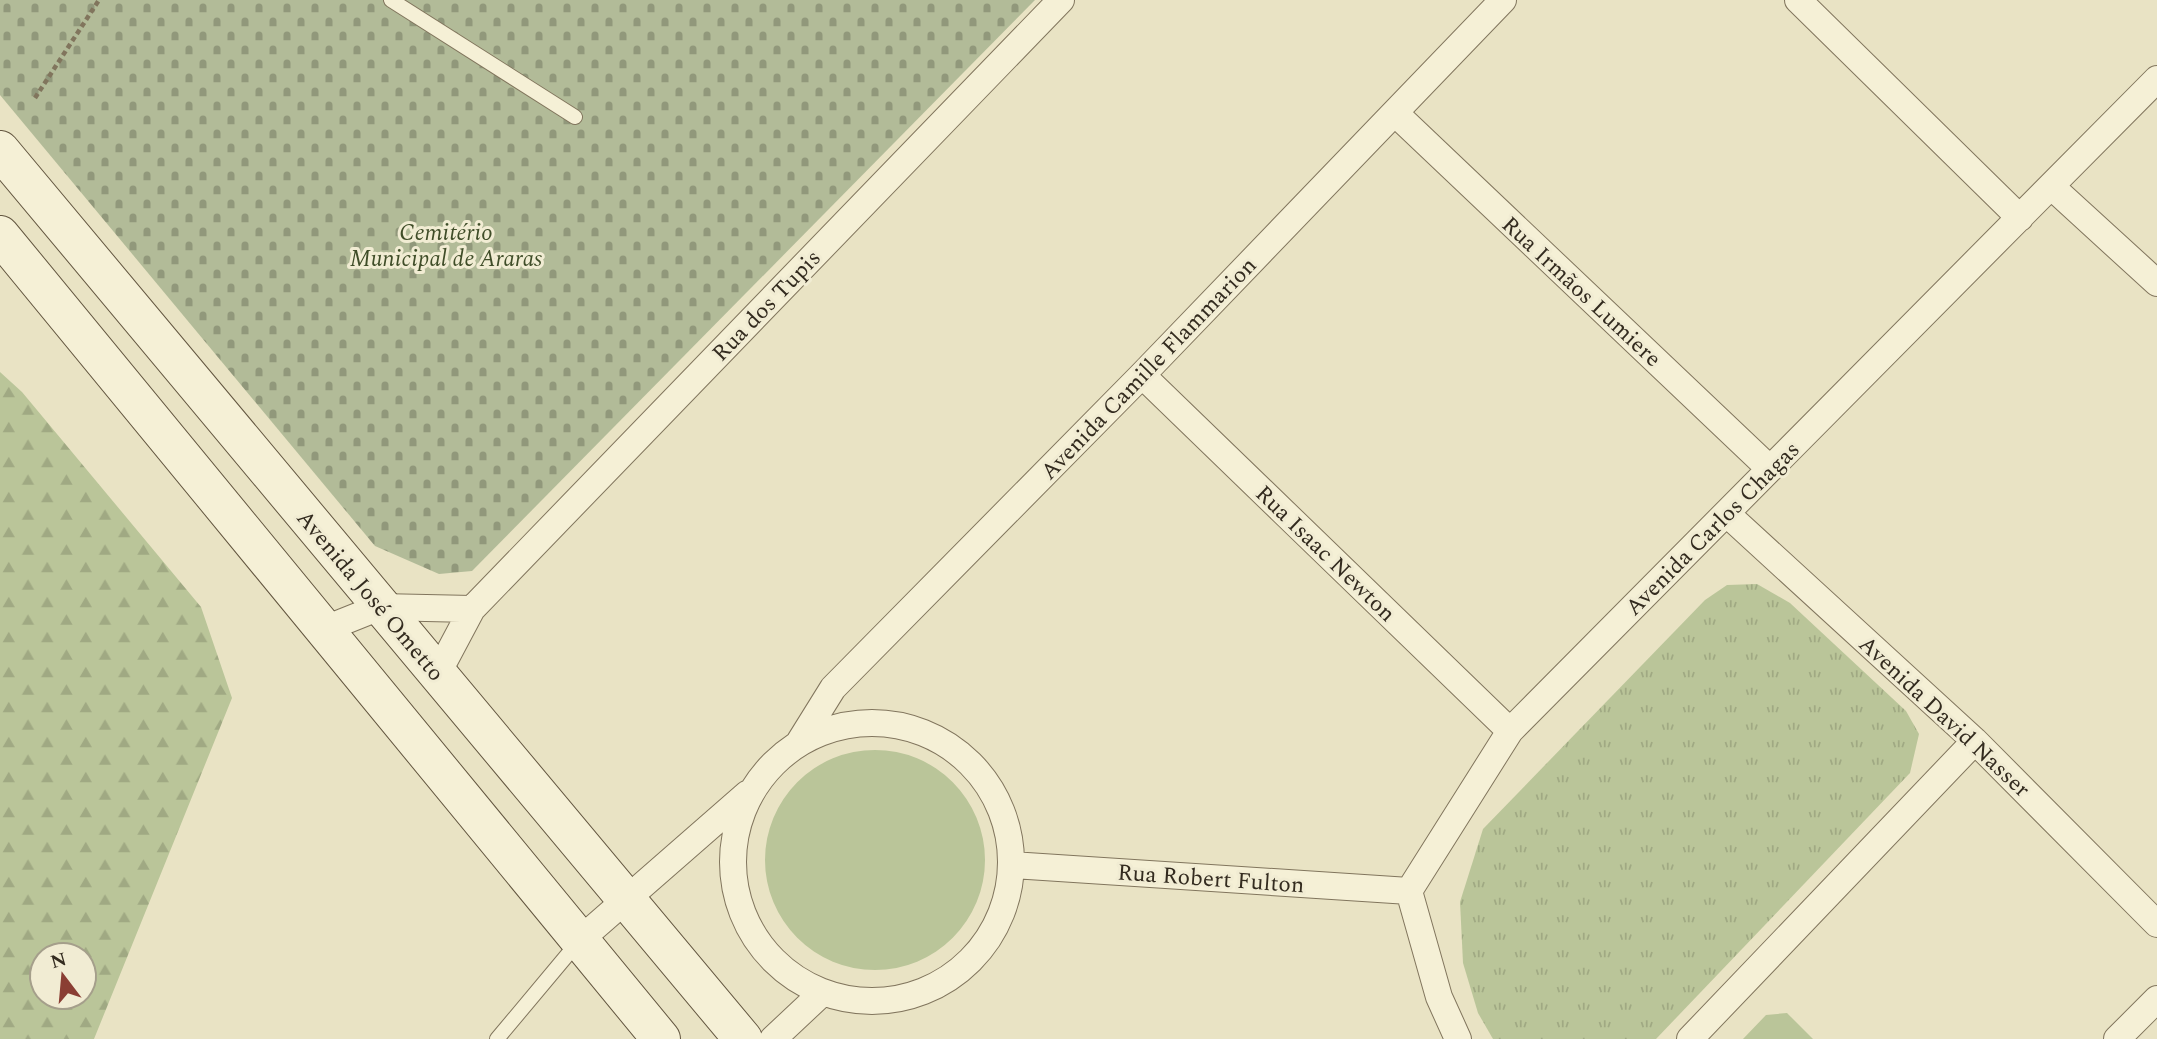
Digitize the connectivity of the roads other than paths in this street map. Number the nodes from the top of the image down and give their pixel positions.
1 (391, 0) edge
2 (1061, 0) edge
3 (1503, 0) edge
4 (1798, 0) edge
5 (2157, 79) edge
6 (1395, 113) junction
7 (575, 117) dead end
8 (0, 150) edge
9 (2052, 187) junction
10 (2020, 218) junction
11 (0, 235) edge
12 (2157, 283) edge
13 (1142, 375) junction
14 (1770, 468) junction
15 (1727, 514) junction
16 (380, 607) junction
17 (472, 609) junction
18 (326, 629) junction
19 (438, 673) junction
20 (1510, 731) junction
21 (800, 741) junction
22 (1975, 741) junction
23 (748, 793) junction
24 (1012, 865) junction
25 (1409, 891) junction
26 (626, 899) junction
27 (2157, 924) edge
28 (581, 939) junction
29 (822, 993) junction
30 (2157, 999) edge
31 (497, 1039) edge
32 (660, 1039) edge
33 (743, 1039) edge
34 (773, 1039) edge
35 (1458, 1039) edge
36 (1690, 1039) edge
37 (2117, 1039) edge

1 - 7 lane
2 - 17 street, Rua dos Tupis
3 - 6 street, Avenida Camille Flammarion
4 - 10 street
5 - 9 street, Avenida Carlos Chagas
6 - 13 street, Avenida Camille Flammarion
6 - 14 street, Rua Irmãos Lumiere
8 - 16 street, Avenida José Ometto
9 - 10 street, Avenida Carlos Chagas
9 - 12 street
10 - 14 street, Avenida Carlos Chagas
11 - 18 street
13 - 20 street, Rua Isaac Newton
13 - 21 street, Avenida Camille Flammarion
14 - 15 street, Avenida Carlos Chagas
15 - 20 street, Avenida Carlos Chagas
15 - 22 street, Avenida David Nasser
16 - 17 street
16 - 18 street
16 - 19 street, Avenida José Ometto
17 - 19 street, Rua dos Tupis
18 - 28 street
19 - 26 street, Avenida José Ometto
20 - 25 street, Avenida Carlos Chagas
21 - 23 street
21 - 24 street
22 - 27 street, Avenida David Nasser
22 - 36 street
23 - 26 street
23 - 29 street
24 - 25 street, Rua Robert Fulton
24 - 29 street
25 - 35 street
26 - 28 street
26 - 33 street, Avenida José Ometto
28 - 31 lane
28 - 32 street
29 - 34 street
30 - 37 street

